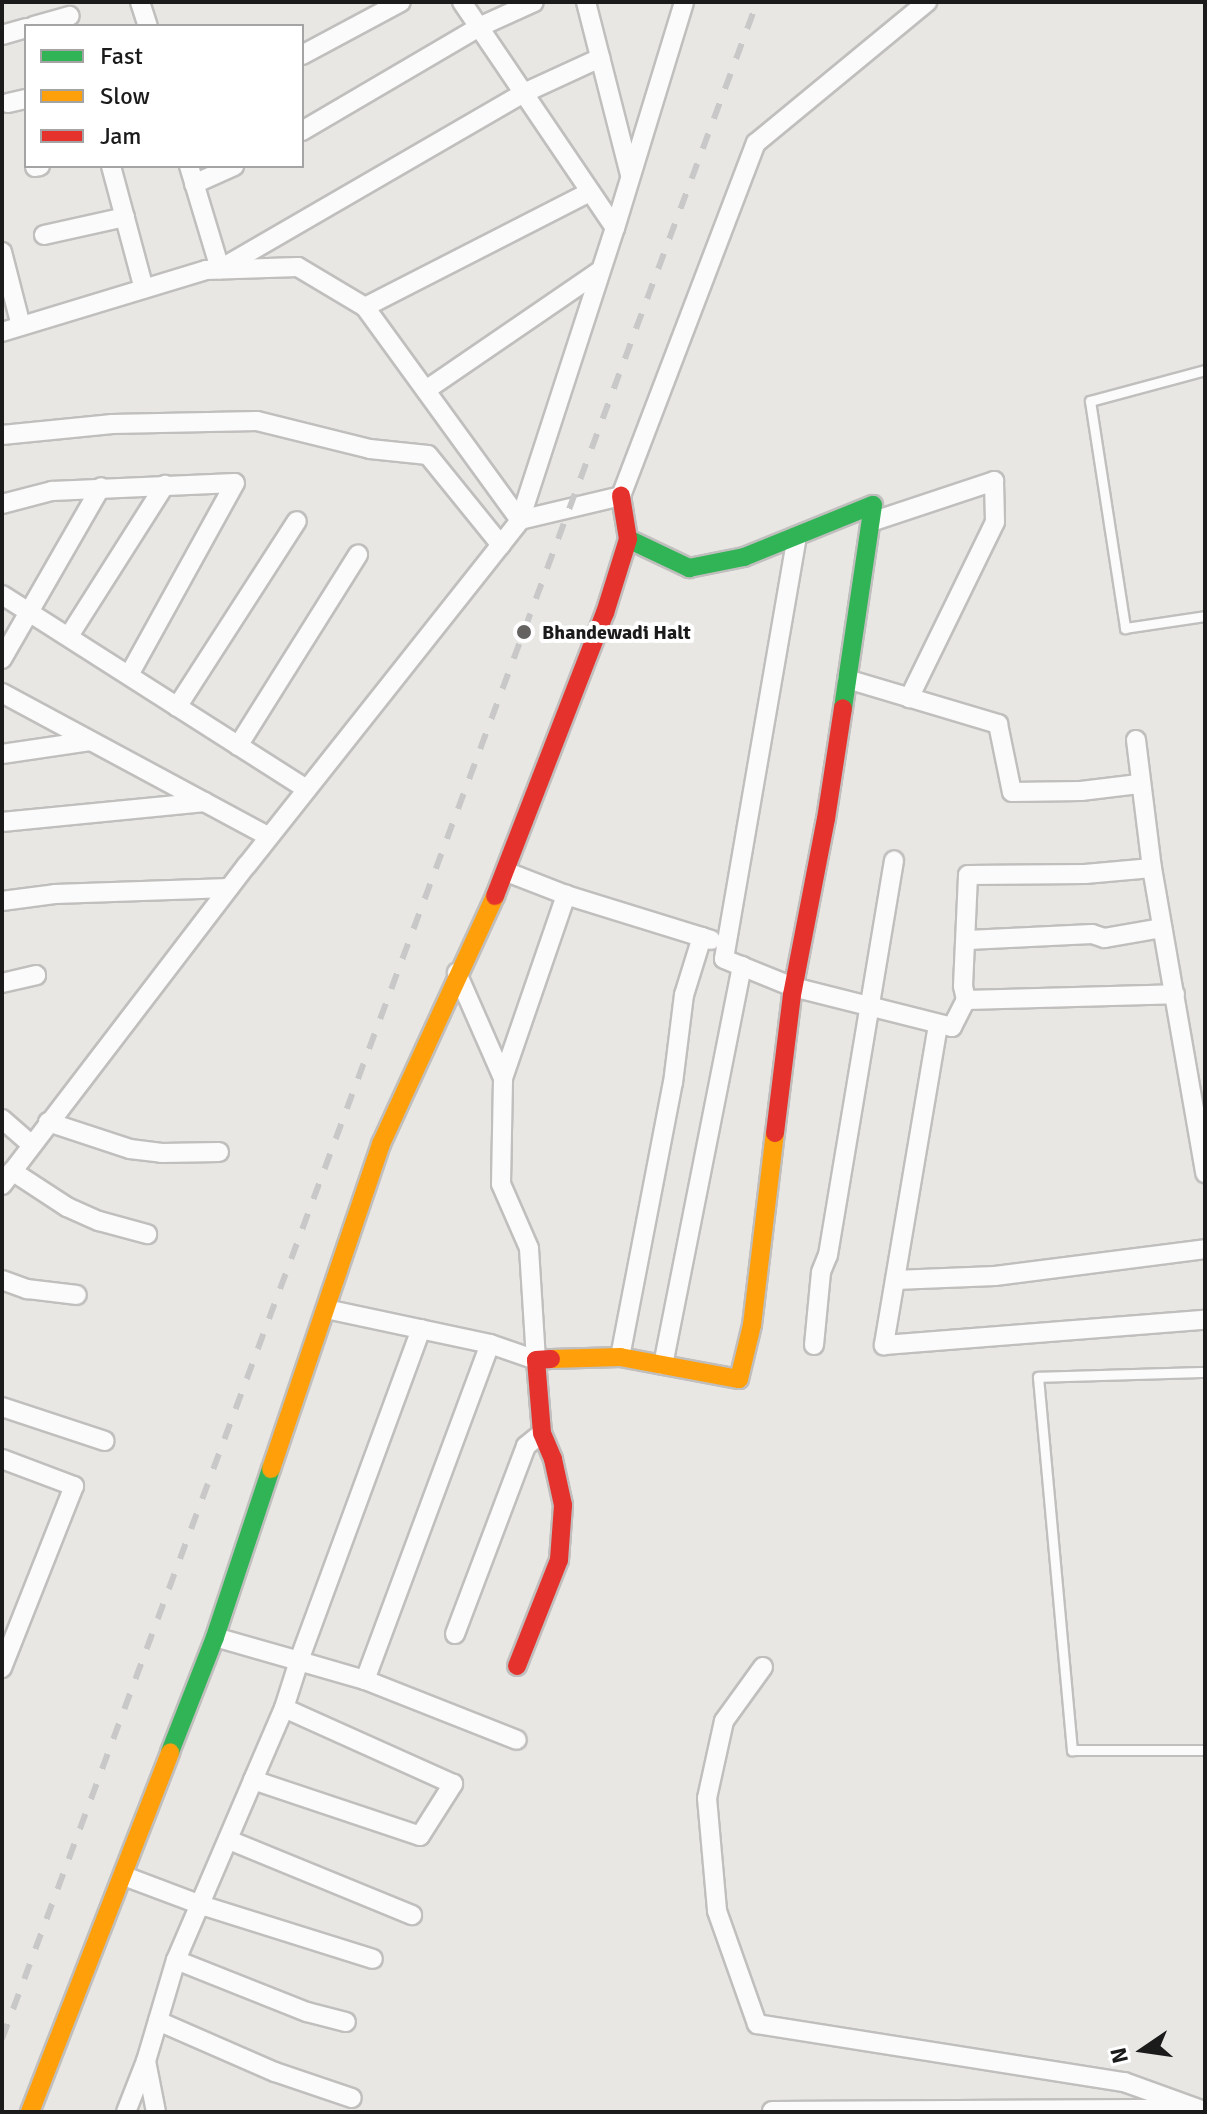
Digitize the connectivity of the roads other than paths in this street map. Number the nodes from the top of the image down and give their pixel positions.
1 (140, 2) edge
2 (401, 2) edge
3 (462, 2) edge
4 (534, 2) edge
5 (586, 2) edge
6 (684, 2) edge
7 (927, 2) edge
8 (70, 15) edge
9 (41, 24) edge
10 (147, 24) edge
11 (479, 27) junction
12 (24, 29) edge
13 (2, 35) edge
14 (304, 54) edge
15 (600, 58) junction
16 (524, 93) junction
17 (304, 130) edge
18 (112, 168) edge
19 (225, 168) edge
20 (192, 175) edge
21 (630, 178) junction
22 (590, 192) dead end
23 (125, 217) junction
24 (615, 228) junction
25 (44, 235) dead end
26 (3, 259) edge
27 (220, 269) junction
28 (600, 271) junction
29 (144, 289) junction
30 (365, 307) junction
31 (21, 326) junction
32 (2, 332) edge
33 (1205, 370) edge
34 (426, 390) junction
35 (2, 435) edge
36 (165, 485) junction
37 (101, 487) junction
38 (621, 496) junction
39 (2, 504) edge
40 (520, 520) junction
41 (297, 521) dead end
42 (871, 522) junction
43 (797, 536) junction
44 (628, 539) junction
45 (501, 545) junction
46 (358, 555) dead end
47 (2, 595) edge
48 (30, 613) junction
49 (1205, 616) edge
50 (69, 636) junction
51 (2, 659) edge
52 (129, 675) junction
53 (847, 679) junction
54 (2, 693) edge
55 (909, 698) junction
56 (177, 707) junction
57 (1136, 740) dead end
58 (90, 741) junction
59 (238, 746) junction
60 (2, 754) edge
61 (1139, 784) junction
62 (307, 789) junction
63 (205, 802) junction
64 (2, 822) edge
65 (269, 837) junction
66 (894, 860) dead end
67 (1152, 868) junction
68 (507, 872) junction
69 (229, 888) junction
70 (566, 895) junction
71 (2, 901) edge
72 (1162, 928) junction
73 (702, 937) junction
74 (968, 940) junction
75 (725, 946) junction
76 (742, 966) junction
77 (457, 973) junction
78 (36, 975) dead end
79 (2, 983) edge
80 (793, 987) junction
81 (1175, 994) junction
82 (966, 1000) junction
83 (869, 1003) junction
84 (938, 1025) junction
85 (503, 1078) junction
86 (2, 1119) edge
87 (48, 1122) junction
88 (31, 1144) junction
89 (219, 1152) dead end
90 (1205, 1173) edge
91 (7, 1178) edge
92 (147, 1234) dead end
93 (1205, 1249) edge
94 (2, 1280) edge
95 (895, 1280) junction
96 (77, 1295) dead end
97 (326, 1309) junction
98 (1205, 1320) edge
99 (421, 1329) junction
100 (490, 1344) junction
101 (814, 1345) dead end
102 (620, 1357) junction
103 (536, 1360) junction
104 (663, 1365) junction
105 (1205, 1372) edge
106 (2, 1407) edge
107 (542, 1433) junction
108 (105, 1441) dead end
109 (2, 1459) edge
110 (455, 1634) dead end
111 (215, 1637) junction
112 (299, 1661) junction
113 (517, 1666) dead end
114 (763, 1667) dead end
115 (2, 1668) edge
116 (365, 1680) junction
117 (284, 1708) junction
118 (517, 1740) dead end
119 (1205, 1750) edge
120 (253, 1780) junction
121 (229, 1840) junction
122 (124, 1876) junction
123 (201, 1905) junction
124 (412, 1915) dead end
125 (373, 1959) dead end
126 (176, 1960) junction
127 (158, 2021) junction
128 (346, 2022) dead end
129 (146, 2061) junction
130 (352, 2098) dead end
131 (1202, 2109) edge
132 (772, 2111) edge
133 (30, 2112) edge
134 (126, 2112) edge
135 (156, 2112) edge

1 - 10 street
2 - 14 street
3 - 11 street
4 - 11 street
5 - 15 street
6 - 21 street
7 - 38 street
8 - 9 street
11 - 16 street
11 - 17 street
12 - 13 street
15 - 16 street
15 - 21 street
16 - 24 street
16 - 27 street
18 - 23 street
19 - 20 street
20 - 27 street
21 - 24 street
22 - 30 street
23 - 25 street
23 - 29 street
24 - 28 street
26 - 31 street
27 - 29 street
27 - 30 street
28 - 34 street
28 - 40 street
29 - 31 street
30 - 34 street
31 - 32 street
33 - 49 lane
34 - 40 street
35 - 45 street
36 - 37 street
36 - 50 street
36 - 52 street
37 - 39 street
37 - 48 street
38 - 40 street
38 - 44 street
40 - 45 street
41 - 56 street
42 - 43 street
42 - 53 street
42 - 55 street
43 - 44 street
43 - 75 street
44 - 68 street
45 - 62 street
46 - 59 street
47 - 48 street
48 - 50 street
48 - 51 street
50 - 52 street
52 - 56 street
53 - 55 street
53 - 80 street
54 - 58 street
55 - 61 street
56 - 59 street
57 - 61 street
58 - 60 street
58 - 63 street
59 - 62 street
61 - 67 street
62 - 65 street
63 - 64 street
63 - 65 street
65 - 69 street
66 - 83 street
67 - 72 street
67 - 74 street
68 - 70 street
68 - 77 street
69 - 71 street
69 - 87 street
70 - 73 street
70 - 85 street
72 - 74 street
72 - 81 street
73 - 75 street
73 - 102 street
74 - 82 street
75 - 76 street
76 - 80 street
76 - 104 street
77 - 85 street
77 - 97 street
78 - 79 street
80 - 83 street
80 - 104 street
81 - 82 street
81 - 90 street
82 - 84 street
83 - 84 street
83 - 101 street
84 - 95 street
85 - 103 street
86 - 88 street
87 - 88 street
87 - 89 street
88 - 91 street
91 - 92 street
93 - 95 street
94 - 96 street
95 - 98 street
97 - 99 street
97 - 111 street
99 - 100 street
99 - 112 street
100 - 103 street
100 - 116 street
102 - 103 street
102 - 104 street
103 - 107 street
105 - 119 lane
106 - 108 street
107 - 110 street
107 - 113 street
109 - 115 street
111 - 112 street
111 - 122 street
112 - 116 street
112 - 117 street
114 - 131 street
116 - 118 street
117 - 120 street
117 - 120 street
120 - 121 street
121 - 123 street
121 - 124 street
122 - 123 street
122 - 133 street
123 - 125 street
123 - 126 street
126 - 127 street
126 - 128 street
127 - 129 street
127 - 130 street
129 - 134 street
129 - 135 street
131 - 132 street

